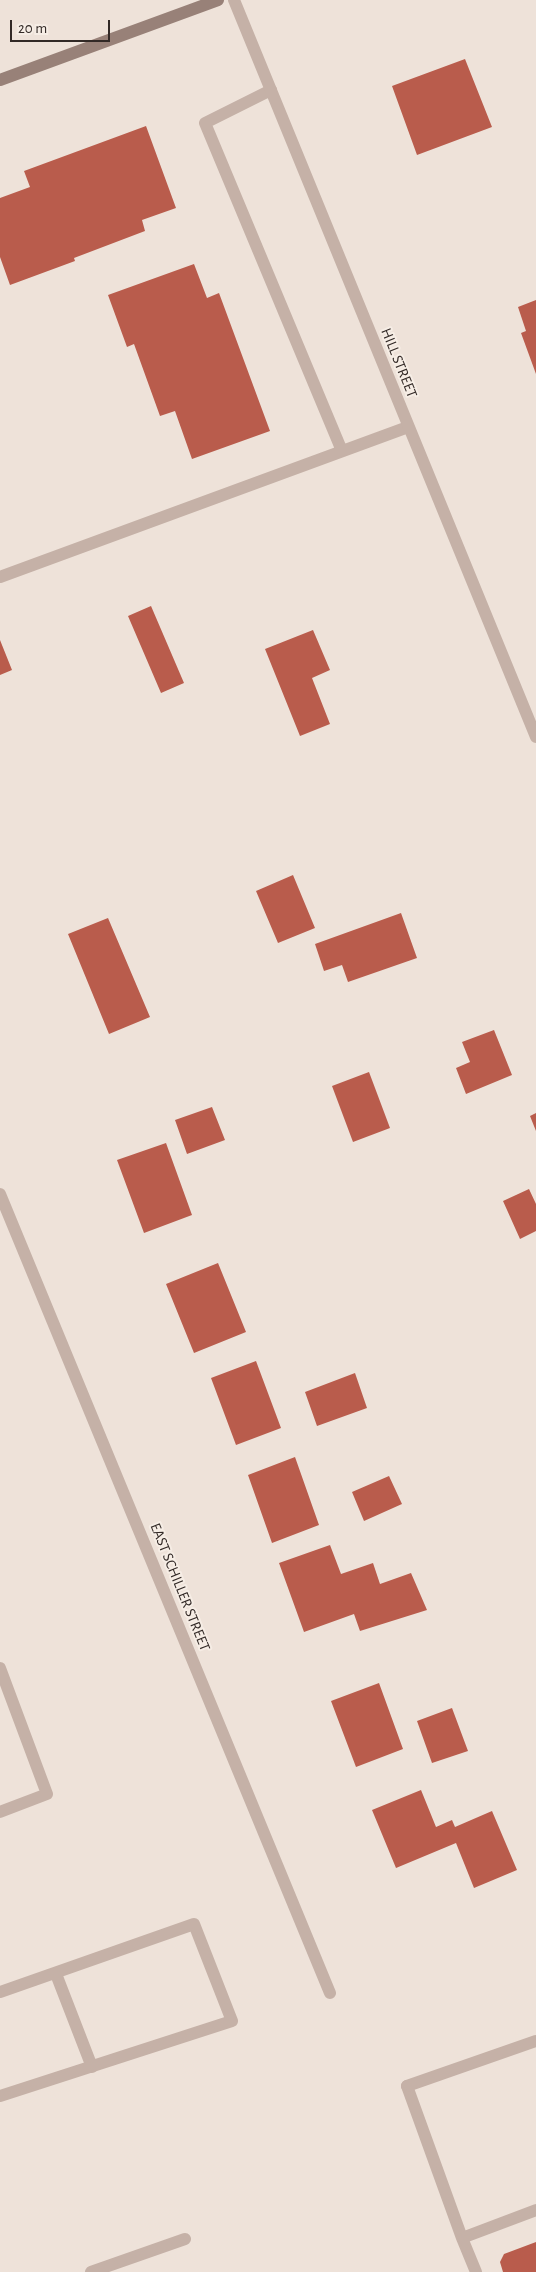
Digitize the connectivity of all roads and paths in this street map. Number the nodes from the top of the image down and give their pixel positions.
1 (218, 0) edge
2 (234, 0) edge
3 (0, 80) edge
4 (271, 90) junction
5 (408, 427) junction
6 (342, 451) junction
7 (0, 577) edge
8 (536, 737) edge
9 (0, 1194) edge
10 (0, 1668) edge
11 (0, 1812) edge
12 (56, 1974) junction
13 (0, 1992) edge
14 (330, 1993) dead end
15 (536, 2041) edge
16 (92, 2068) junction
17 (0, 2096) edge
18 (536, 2210) edge
19 (462, 2238) junction
20 (185, 2239) dead end
21 (91, 2272) edge
22 (476, 2272) edge

1 - 3 street
2 - 4 street, HILL STREET
4 - 5 street, HILL STREET
4 - 6 street
5 - 6 street
5 - 8 street, HILL STREET
6 - 7 street
9 - 14 street, EAST SCHILLER STREET
10 - 11 street
12 - 13 street
12 - 16 street
12 - 16 street
15 - 19 street
16 - 17 street
18 - 19 street
19 - 22 street
20 - 21 street

